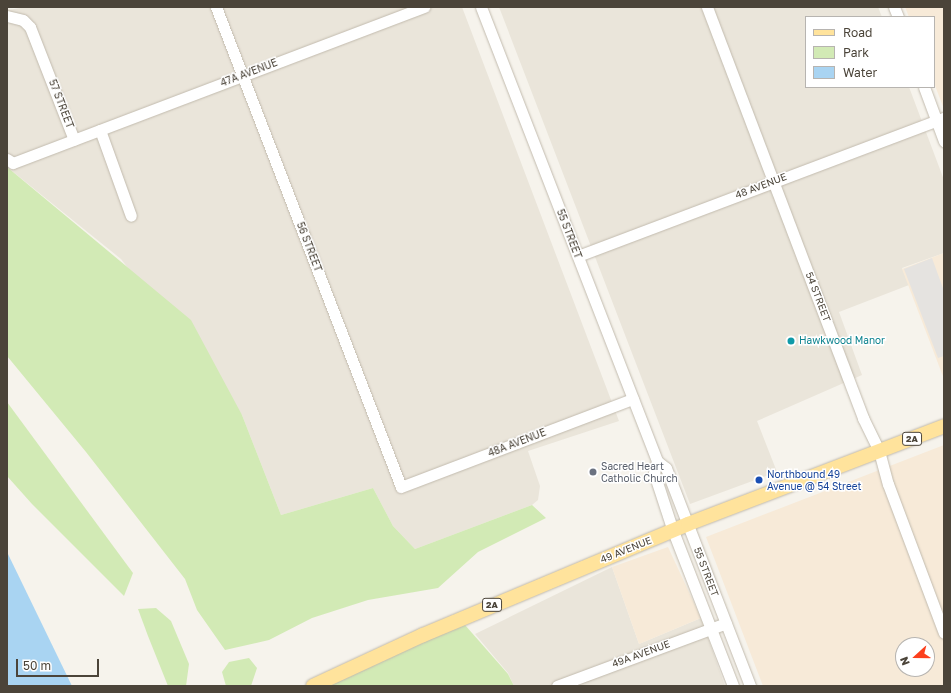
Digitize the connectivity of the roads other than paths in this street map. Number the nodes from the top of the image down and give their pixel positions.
1 (216, 7) edge
2 (424, 7) edge
3 (482, 7) edge
4 (707, 7) edge
5 (7, 16) edge
6 (243, 76) junction
7 (924, 88) edge
8 (940, 119) edge
9 (100, 130) junction
10 (74, 140) junction
11 (944, 141) edge
12 (7, 159) edge
13 (774, 181) junction
14 (131, 216) dead end
15 (578, 256) junction
16 (633, 399) junction
17 (944, 426) edge
18 (879, 451) junction
19 (657, 461) junction
20 (401, 488) joint
21 (688, 524) junction
22 (673, 531) junction
23 (726, 623) junction
24 (711, 629) junction
25 (944, 632) edge
26 (313, 686) edge
27 (557, 686) edge
28 (733, 686) edge
29 (750, 686) edge

1 - 6 street, 56 STREET
2 - 6 street, 47A AVENUE
3 - 15 street, 55 STREET
4 - 13 street, 54 STREET
5 - 10 street, 57 STREET
6 - 9 street, 47A AVENUE
6 - 20 street, 56 STREET
7 - 8 street
8 - 11 street
8 - 13 street, 48 AVENUE
9 - 10 street, 47A AVENUE
9 - 14 street
10 - 12 street, 57 STREET
13 - 15 street, 48 AVENUE
13 - 18 street, 54 STREET
15 - 16 street, 55 STREET
16 - 19 street, 55 STREET
16 - 20 street, 48A AVENUE
17 - 18 main road, 49 AVENUE / 2A
18 - 21 main road, 49 AVENUE / 2A
18 - 25 street, 54 STREET
19 - 21 street, 55 STREET
19 - 22 street, 55 STREET
21 - 22 main road, 49 AVENUE / 2A
21 - 23 street, 55 STREET
22 - 24 street, 55 STREET
22 - 26 main road, 49 AVENUE / 2A
23 - 24 street, 49A AVENUE
23 - 29 street, 55 STREET
24 - 27 street, 49A AVENUE
24 - 28 street, 55 STREET

